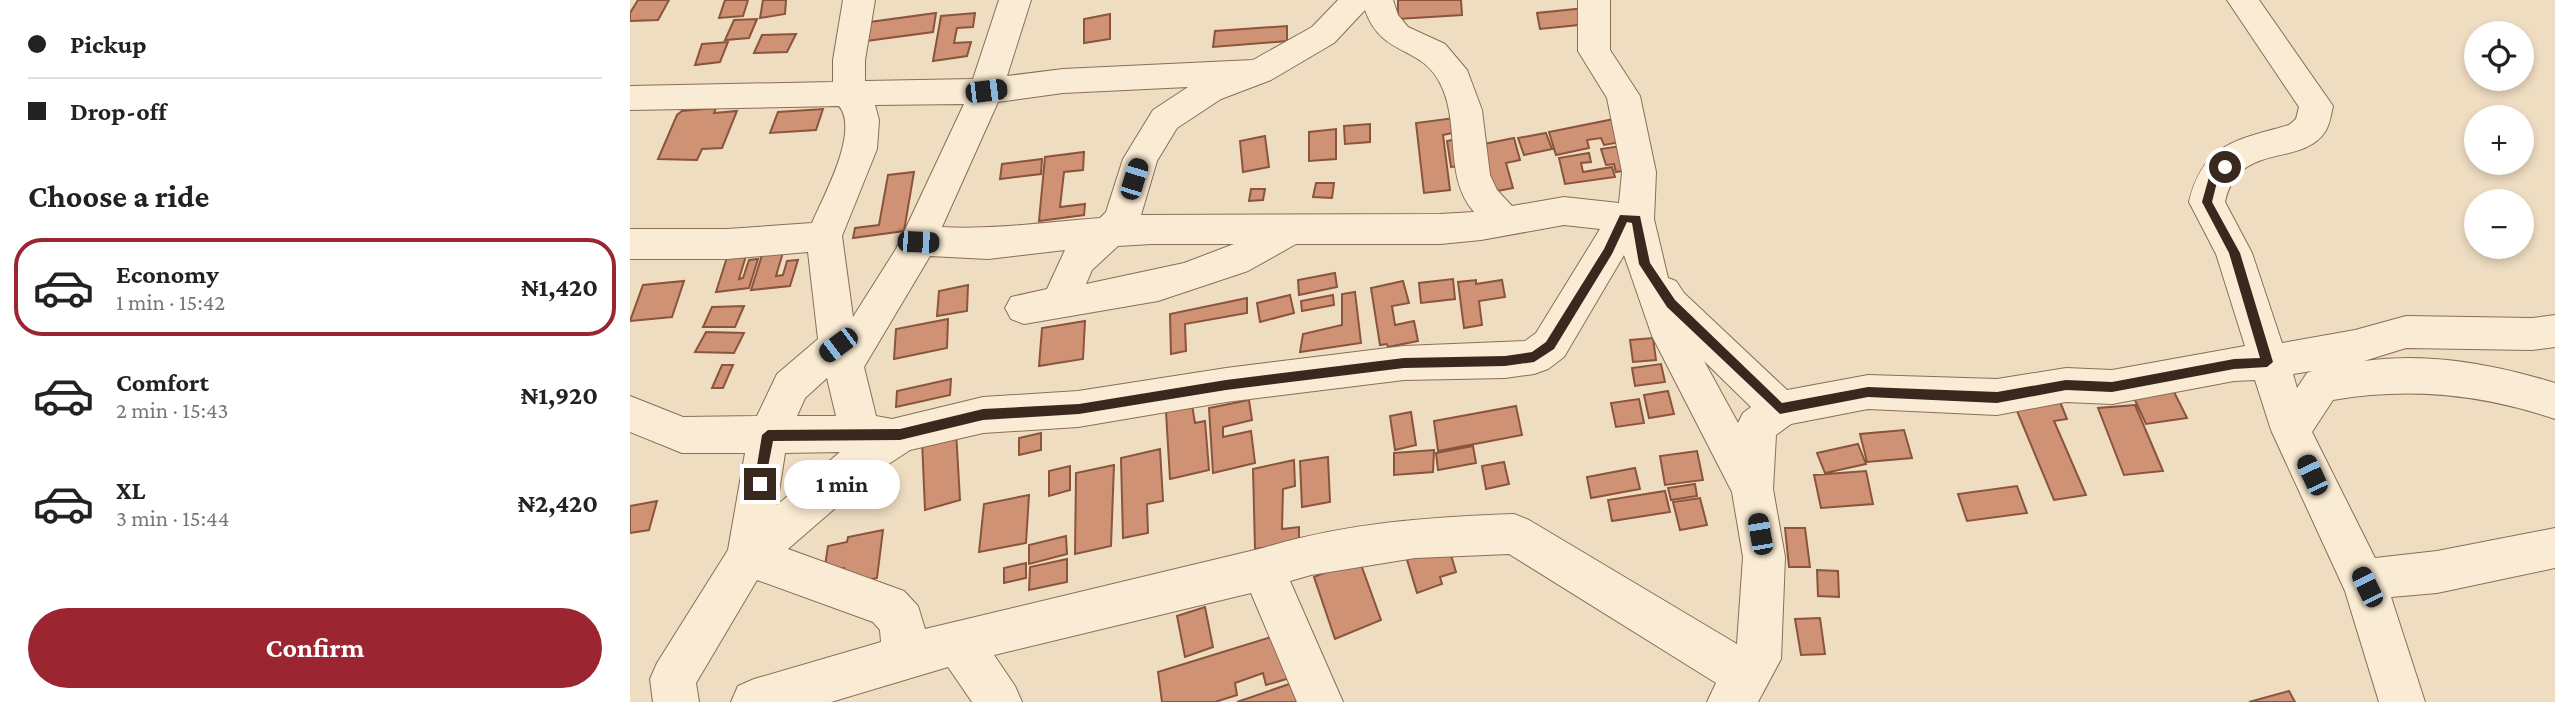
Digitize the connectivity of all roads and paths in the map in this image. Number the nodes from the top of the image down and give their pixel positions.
1 (859, 0) edge
2 (1015, 0) edge
3 (1356, 0) edge
4 (1377, 0) edge
5 (1594, 0) edge
6 (2243, 0) edge
7 (1259, 72) junction
8 (986, 91) junction
9 (849, 95) junction
10 (630, 97) edge
11 (1630, 218) junction
12 (1505, 222) junction
13 (1289, 229) junction
14 (1106, 232) junction
15 (824, 236) junction
16 (918, 242) junction
17 (630, 244) edge
18 (1644, 264) junction
19 (1062, 303) junction
20 (1024, 308) dead end
21 (2555, 331) edge
22 (841, 355) junction
23 (2267, 362) junction
24 (2555, 401) edge
25 (1780, 409) junction
26 (630, 414) edge
27 (2291, 430) junction
28 (860, 434) junction
29 (900, 434) junction
30 (768, 435) junction
31 (1752, 489) junction
32 (2555, 548) edge
33 (748, 556) junction
34 (1263, 569) junction
35 (2367, 587) junction
36 (957, 642) junction
37 (904, 659) junction
38 (1740, 690) edge
39 (676, 702) edge
40 (754, 702) edge
41 (999, 702) edge
42 (1320, 702) edge
43 (2402, 702) edge

1 - 9 street
2 - 8 street
3 - 7 street
4 - 12 street
5 - 11 street
6 - 23 street
7 - 8 street
7 - 14 street
8 - 9 street
8 - 16 street
9 - 10 street
9 - 15 street
11 - 12 street
11 - 18 street
11 - 29 street
12 - 13 street
13 - 14 street
13 - 19 street
14 - 16 street
14 - 19 street
15 - 17 street
15 - 22 street
16 - 22 street
18 - 25 street
18 - 31 street
19 - 20 street
21 - 23 street
22 - 28 street
22 - 30 street
23 - 25 street
23 - 27 street
24 - 27 street
25 - 31 street
26 - 30 street
27 - 35 street
28 - 29 street
28 - 30 street
29 - 33 street
30 - 33 street
31 - 38 street
32 - 35 street
33 - 37 street
33 - 39 street
34 - 36 street
34 - 38 street
34 - 42 street
35 - 43 street
36 - 37 street
36 - 41 street
37 - 40 street

